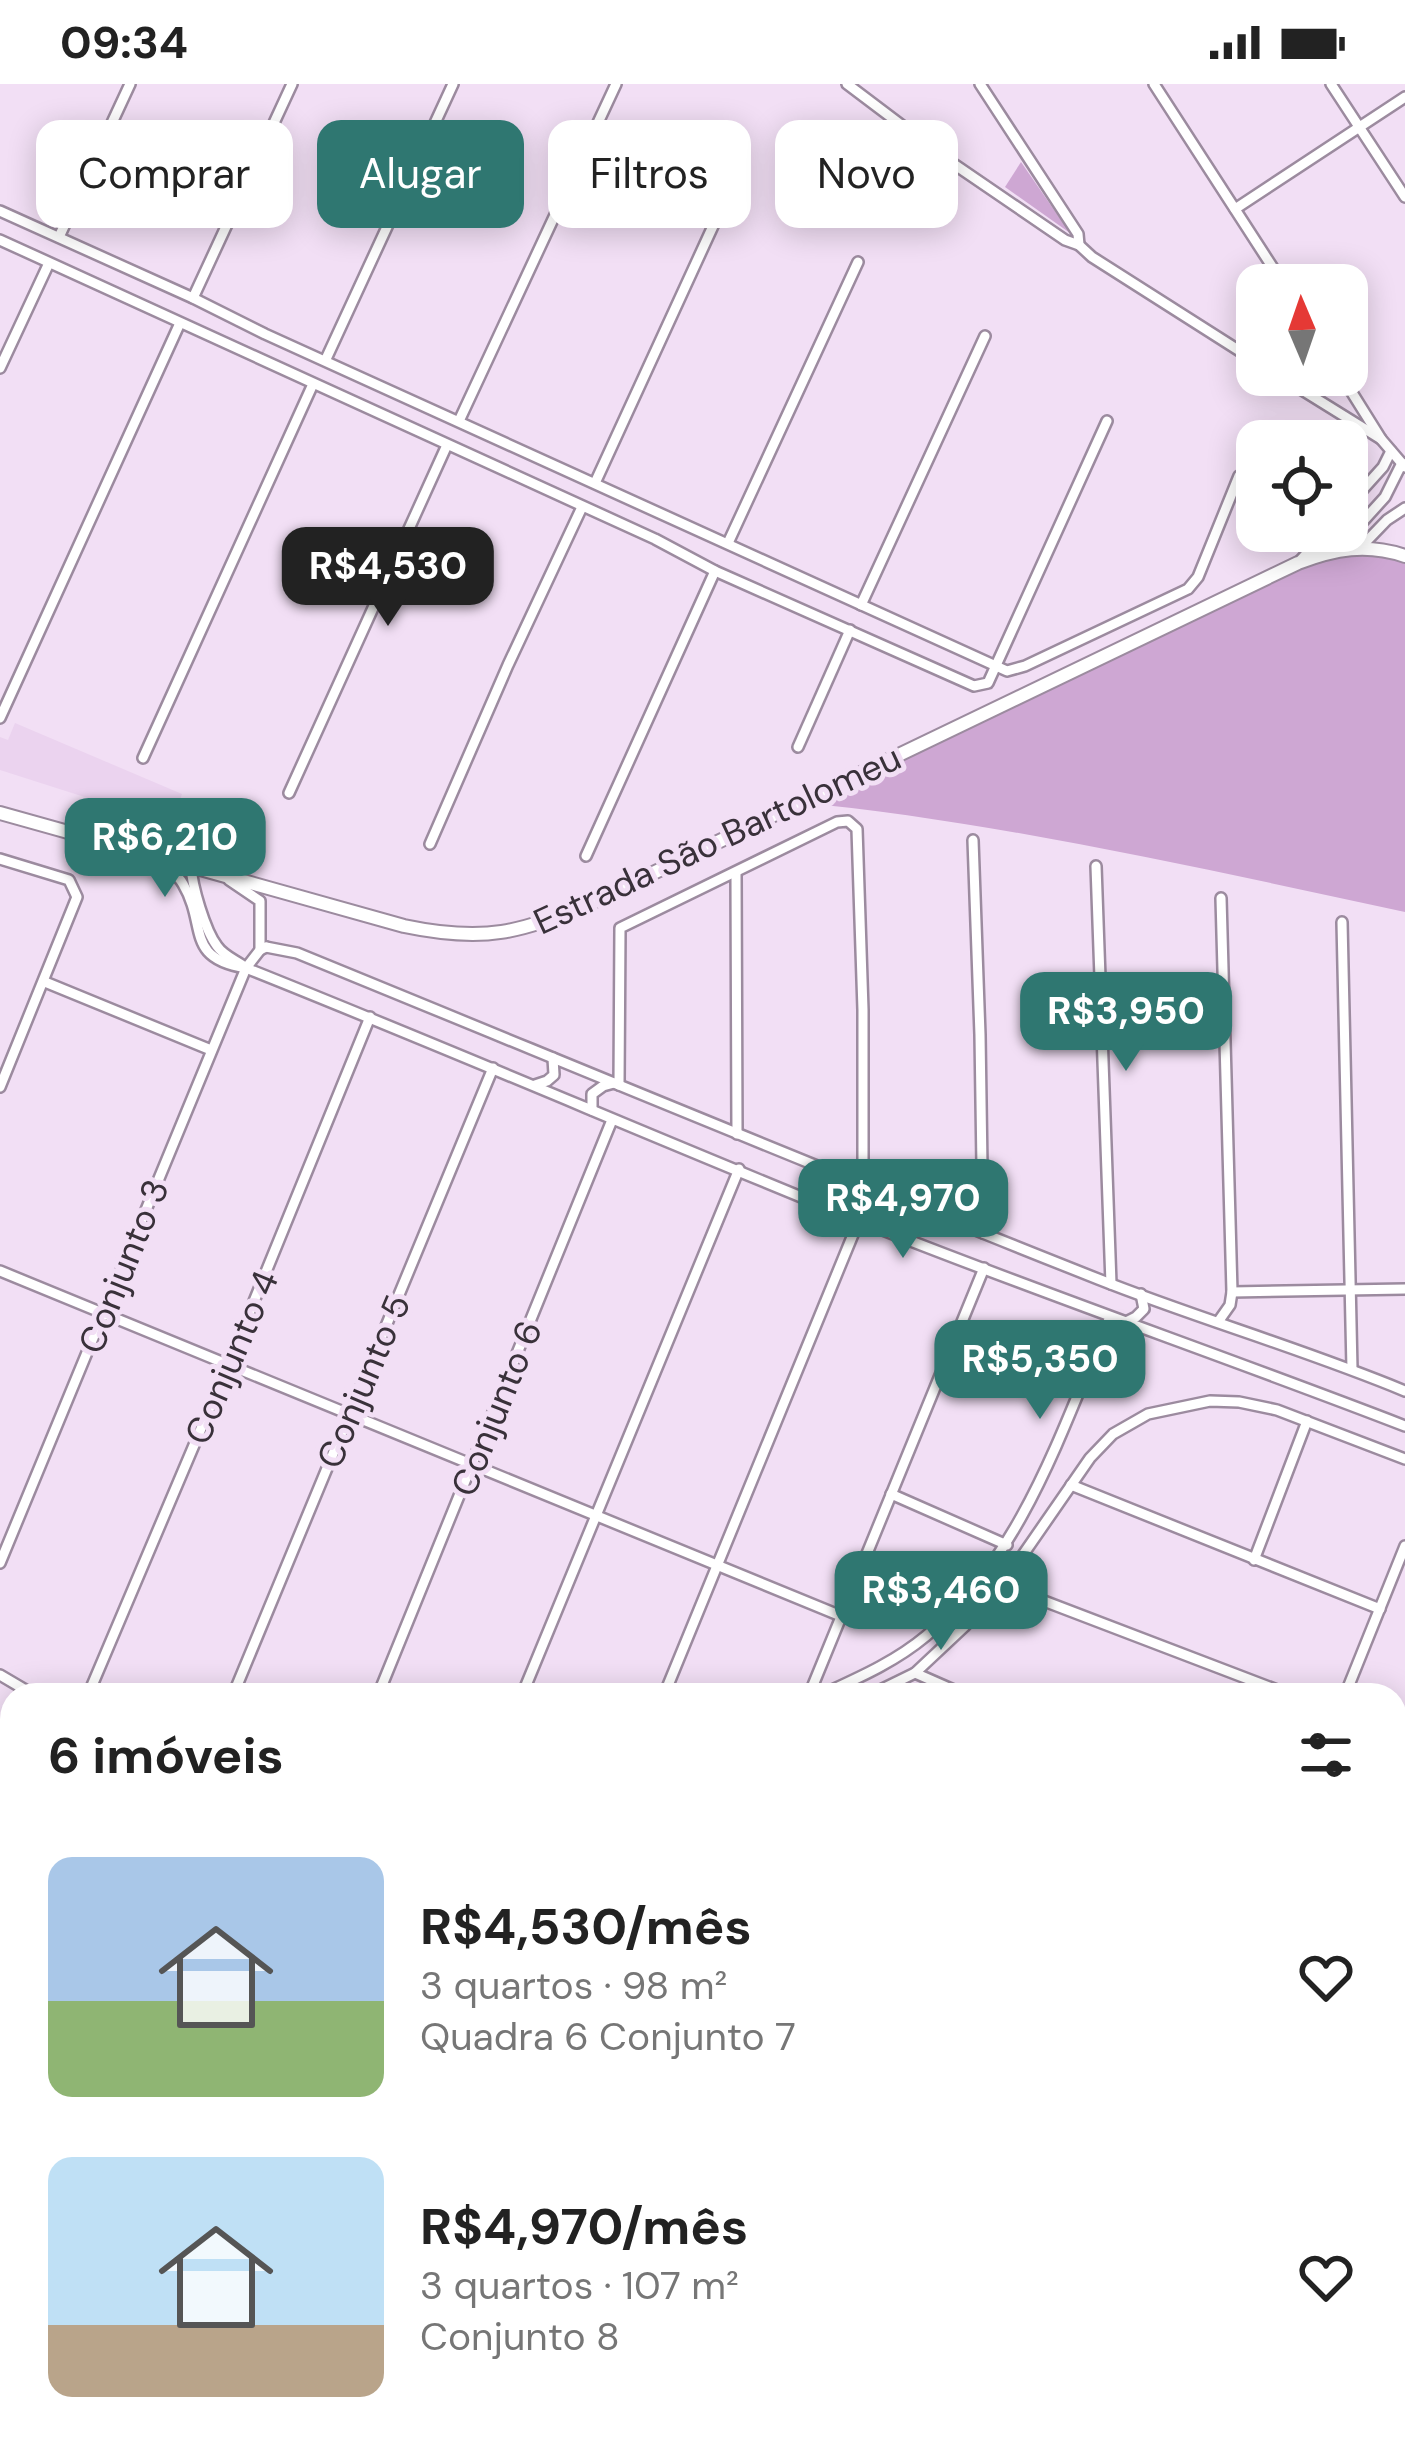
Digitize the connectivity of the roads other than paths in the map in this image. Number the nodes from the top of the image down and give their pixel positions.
1 (130, 84) edge
2 (292, 84) edge
3 (453, 84) edge
4 (616, 84) edge
5 (847, 84) edge
6 (980, 84) edge
7 (1154, 84) edge
8 (1331, 84) edge
9 (1405, 97) edge
10 (1360, 128) junction
11 (1405, 197) edge
12 (1235, 209) junction
13 (0, 211) edge
14 (712, 228) edge
15 (58, 237) junction
16 (0, 240) edge
17 (1079, 245) junction
18 (858, 262) dead end
19 (49, 263) junction
20 (1270, 264) edge
21 (132, 270) junction
22 (118, 294) junction
23 (193, 298) junction
24 (180, 323) junction
25 (265, 334) junction
26 (985, 337) dead end
27 (1236, 348) edge
28 (254, 356) junction
29 (326, 359) junction
30 (0, 368) edge
31 (313, 384) junction
32 (392, 390) junction
33 (1312, 396) edge
34 (1354, 396) edge
35 (380, 414) junction
36 (1107, 421) dead end
37 (459, 422) junction
38 (1381, 439) junction
39 (447, 445) junction
40 (1390, 451) junction
41 (532, 454) junction
42 (1403, 465) edge
43 (519, 478) junction
44 (595, 483) junction
45 (1236, 483) edge
46 (1368, 483) edge
47 (582, 507) junction
48 (1405, 508) edge
49 (1368, 514) edge
50 (665, 517) junction
51 (655, 539) junction
52 (1368, 540) edge
53 (728, 543) junction
54 (1368, 548) edge
55 (1308, 552) edge
56 (1328, 552) edge
57 (1405, 556) edge
58 (1298, 563) junction
59 (715, 571) junction
60 (797, 575) junction
61 (784, 601) junction
62 (861, 605) junction
63 (850, 630) junction
64 (996, 667) junction
65 (0, 718) edge
66 (798, 747) dead end
67 (143, 758) dead end
68 (289, 794) dead end
69 (0, 813) edge
70 (973, 840) dead end
71 (430, 844) dead end
72 (130, 849) junction
73 (586, 856) dead end
74 (0, 859) edge
75 (191, 866) junction
76 (1096, 866) dead end
77 (219, 874) junction
78 (736, 874) junction
79 (267, 887) junction
80 (1221, 898) dead end
81 (1342, 922) dead end
82 (263, 948) junction
83 (246, 968) junction
84 (45, 982) junction
85 (370, 1017) junction
86 (212, 1050) junction
87 (554, 1058) junction
88 (494, 1068) junction
89 (617, 1084) junction
90 (535, 1085) junction
91 (0, 1087) edge
92 (592, 1110) junction
93 (612, 1120) junction
94 (736, 1134) junction
95 (739, 1169) junction
96 (865, 1186) junction
97 (919, 1209) junction
98 (859, 1220) junction
99 (982, 1233) junction
100 (904, 1237) junction
101 (984, 1268) junction
102 (0, 1271) edge
103 (1112, 1284) junction
104 (1350, 1289) junction
105 (1405, 1289) edge
106 (1232, 1292) junction
107 (1142, 1294) junction
108 (104, 1313) junction
109 (1110, 1317) junction
110 (1126, 1322) junction
111 (1218, 1322) junction
112 (228, 1365) junction
113 (1352, 1369) junction
114 (1405, 1391) edge
115 (349, 1414) junction
116 (1405, 1414) edge
117 (1307, 1421) junction
118 (1399, 1424) edge
119 (1405, 1459) edge
120 (473, 1466) junction
121 (1071, 1485) junction
122 (891, 1494) junction
123 (594, 1516) junction
124 (1006, 1545) junction
125 (1405, 1546) edge
126 (1254, 1560) junction
127 (0, 1563) edge
128 (717, 1567) junction
129 (1002, 1586) junction
130 (1380, 1609) junction
131 (841, 1616) junction
132 (915, 1673) junction
133 (93, 1683) edge
134 (238, 1683) edge
135 (383, 1683) edge
136 (527, 1683) edge
137 (669, 1683) edge
138 (814, 1683) edge
139 (848, 1683) edge
140 (895, 1683) edge
141 (937, 1683) edge
142 (1258, 1683) edge
143 (1350, 1683) edge

1 - 15 street
2 - 23 street
3 - 29 street
4 - 37 street
5 - 17 street
6 - 17 street
7 - 12 street
8 - 10 street
9 - 10 street
10 - 11 street
10 - 12 street
12 - 20 street
13 - 15 street
14 - 44 street
15 - 21 street
16 - 19 street
17 - 27 street
18 - 53 street
19 - 22 street
19 - 30 street
21 - 22 street
21 - 23 street
22 - 24 street
23 - 25 street
24 - 28 street
24 - 65 street
25 - 28 street
25 - 29 street
26 - 62 street
28 - 31 street
29 - 32 street
31 - 35 street
31 - 67 street
32 - 35 street
32 - 37 street
33 - 38 street
34 - 38 street
35 - 39 street
36 - 64 street
37 - 41 street
38 - 40 street
39 - 43 street
39 - 68 street
40 - 42 street
40 - 46 street
41 - 43 street
41 - 44 street
42 - 49 street
43 - 47 street
44 - 50 street
45 - 64 street
47 - 51 street
47 - 71 street
48 - 52 street
50 - 51 street
50 - 53 street
51 - 59 street
53 - 60 street
54 - 57 street, Estrada São Bartolomeu
55 - 58 street
56 - 58 street, Estrada São Bartolomeu
58 - 79 street, Estrada São Bartolomeu
59 - 61 street
59 - 73 street
60 - 61 street
60 - 62 street
61 - 63 street
62 - 64 street
63 - 64 street
63 - 66 street
69 - 72 street, Estrada São Bartolomeu
70 - 99 street
72 - 75 street, Estrada São Bartolomeu
72 - 83 street
74 - 84 street
75 - 77 street, Estrada São Bartolomeu
75 - 83 street
76 - 103 street
77 - 79 street, Estrada São Bartolomeu
77 - 82 street
78 - 89 street
78 - 94 street
78 - 96 street
79 - 82 street
80 - 106 street
81 - 104 street
82 - 83 street, Conjunto 3
82 - 87 street
83 - 85 street
83 - 86 street, Conjunto 3
84 - 86 street
84 - 91 street
85 - 88 street
85 - 112 street, Conjunto 4
86 - 108 street, Conjunto 3
87 - 89 street
87 - 90 street
88 - 90 street
88 - 115 street, Conjunto 5
89 - 92 street
89 - 94 street
90 - 92 street
92 - 93 street
93 - 95 street
93 - 120 street, Conjunto 6
94 - 96 street
95 - 98 street
95 - 123 street
96 - 97 street
96 - 98 street
97 - 99 street
97 - 100 street
98 - 100 street
98 - 128 street
99 - 103 street
100 - 101 street
101 - 109 street
101 - 122 street
102 - 108 street
103 - 107 street
104 - 105 street
104 - 106 street
104 - 113 street
106 - 111 street
107 - 110 street
107 - 111 street
108 - 112 street
108 - 127 street, Conjunto 3
109 - 110 street
109 - 124 street
110 - 118 street
111 - 113 street
112 - 115 street
112 - 133 street, Conjunto 4
113 - 114 street
115 - 120 street
115 - 134 street, Conjunto 5
116 - 118 street
117 - 119 street
117 - 121 street
117 - 126 street
120 - 123 street
120 - 135 street, Conjunto 6
121 - 126 street
121 - 129 street
122 - 124 street
122 - 131 street
123 - 128 street
123 - 136 street
124 - 139 street
125 - 130 street
126 - 130 street
128 - 131 street
128 - 137 street
129 - 132 street
129 - 142 street
130 - 143 street
131 - 138 street
132 - 140 street
132 - 141 street

